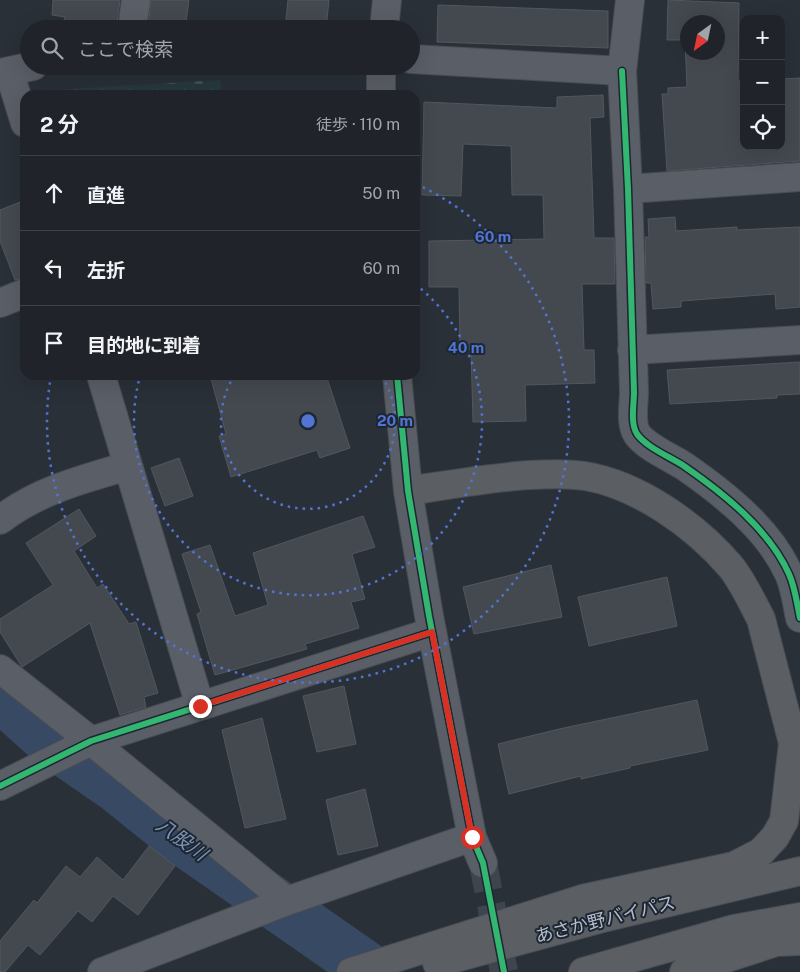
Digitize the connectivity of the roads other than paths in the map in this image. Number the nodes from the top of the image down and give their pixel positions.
1 (136, 0) edge
2 (387, 0) edge
3 (630, 0) edge
4 (133, 20) edge
5 (385, 20) edge
6 (420, 59) edge
7 (14, 70) edge
8 (622, 71) junction
9 (381, 75) edge
10 (381, 90) edge
11 (20, 99) edge
12 (800, 177) edge
13 (628, 189) junction
14 (20, 295) edge
15 (0, 303) edge
16 (800, 340) edge
17 (632, 350) junction
18 (102, 380) edge
19 (397, 380) edge
20 (128, 466) junction
21 (408, 491) junction
22 (0, 520) edge
23 (795, 574) edge
24 (800, 618) edge
25 (432, 632) junction
26 (0, 669) edge
27 (200, 706) junction
28 (91, 741) junction
29 (796, 753) edge
30 (0, 786) edge
31 (472, 837) junction
32 (483, 863) tunnel mouth
33 (800, 871) edge
34 (287, 901) junction
35 (800, 917) edge
36 (800, 942) edge
37 (102, 972) edge
38 (351, 972) edge
39 (412, 972) edge
40 (583, 972) edge
41 (684, 972) edge

1 - 4 street
2 - 5 street
3 - 8 street
6 - 8 street
7 - 11 street
8 - 13 street
9 - 10 street
12 - 13 street
13 - 17 street
14 - 15 street
16 - 17 street
17 - 23 street
18 - 20 street
19 - 21 street
20 - 22 street
20 - 27 street
21 - 25 street
21 - 29 highway
23 - 24 street
25 - 27 street
25 - 31 street
26 - 28 street
27 - 28 street
28 - 30 street
28 - 34 street
29 - 38 highway
31 - 32 street
31 - 34 street
33 - 39 highway, あさか野バイパス
34 - 37 street
35 - 40 highway
36 - 41 highway

